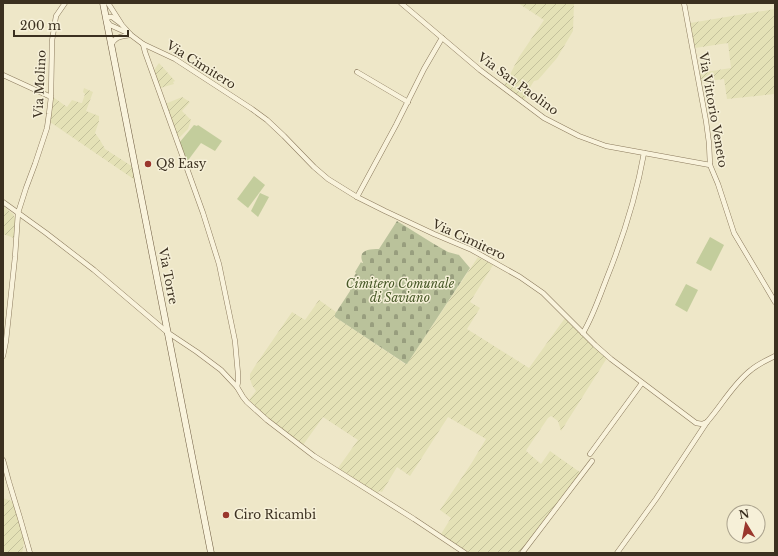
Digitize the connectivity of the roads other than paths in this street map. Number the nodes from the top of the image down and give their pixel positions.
1 (65, 3) edge
2 (103, 3) edge
3 (108, 3) edge
4 (401, 3) edge
5 (684, 3) edge
6 (106, 20) junction
7 (122, 25) junction
8 (131, 35) junction
9 (442, 38) junction
10 (143, 44) junction
11 (111, 45) junction
12 (357, 72) dead end
13 (3, 75) edge
14 (51, 97) junction
15 (408, 102) junction
16 (644, 153) junction
17 (710, 165) junction
18 (357, 197) junction
19 (3, 202) edge
20 (18, 213) junction
21 (775, 302) edge
22 (167, 332) junction
23 (583, 333) junction
24 (3, 356) edge
25 (775, 356) edge
26 (642, 383) junction
27 (237, 387) junction
28 (707, 422) junction
29 (590, 454) dead end
30 (3, 460) edge
31 (592, 461) dead end
32 (30, 553) edge
33 (211, 553) edge
34 (465, 553) edge
35 (522, 553) edge
36 (617, 553) edge

1 - 14 street, Via Molino
2 - 6 main road, Via Torre
3 - 7 street, Via Cimitero
4 - 9 street, Via San Paolino
5 - 17 street, Via Vittorio Veneto
6 - 7 street
6 - 8 street, Via Cimitero
6 - 11 main road, Via Torre
7 - 8 street, Via Cimitero
8 - 10 street, Via Cimitero
8 - 11 street
9 - 15 street
9 - 16 street, Via San Paolino
10 - 18 street, Via Cimitero
10 - 27 street
11 - 22 main road, Via Torre
12 - 15 street
13 - 14 street
14 - 20 street, Via Molino
15 - 18 street
16 - 17 street, Via San Paolino
16 - 23 street
17 - 21 street, Via Vittorio Veneto
18 - 23 street, Via Cimitero
19 - 20 street
20 - 22 street
20 - 24 street, Via Molino
22 - 27 street
22 - 33 main road, Via Torre
23 - 26 street, Via Cimitero
25 - 28 street
26 - 28 street, Via Cimitero
26 - 29 street
27 - 34 street
28 - 36 street
30 - 32 street
31 - 35 street

